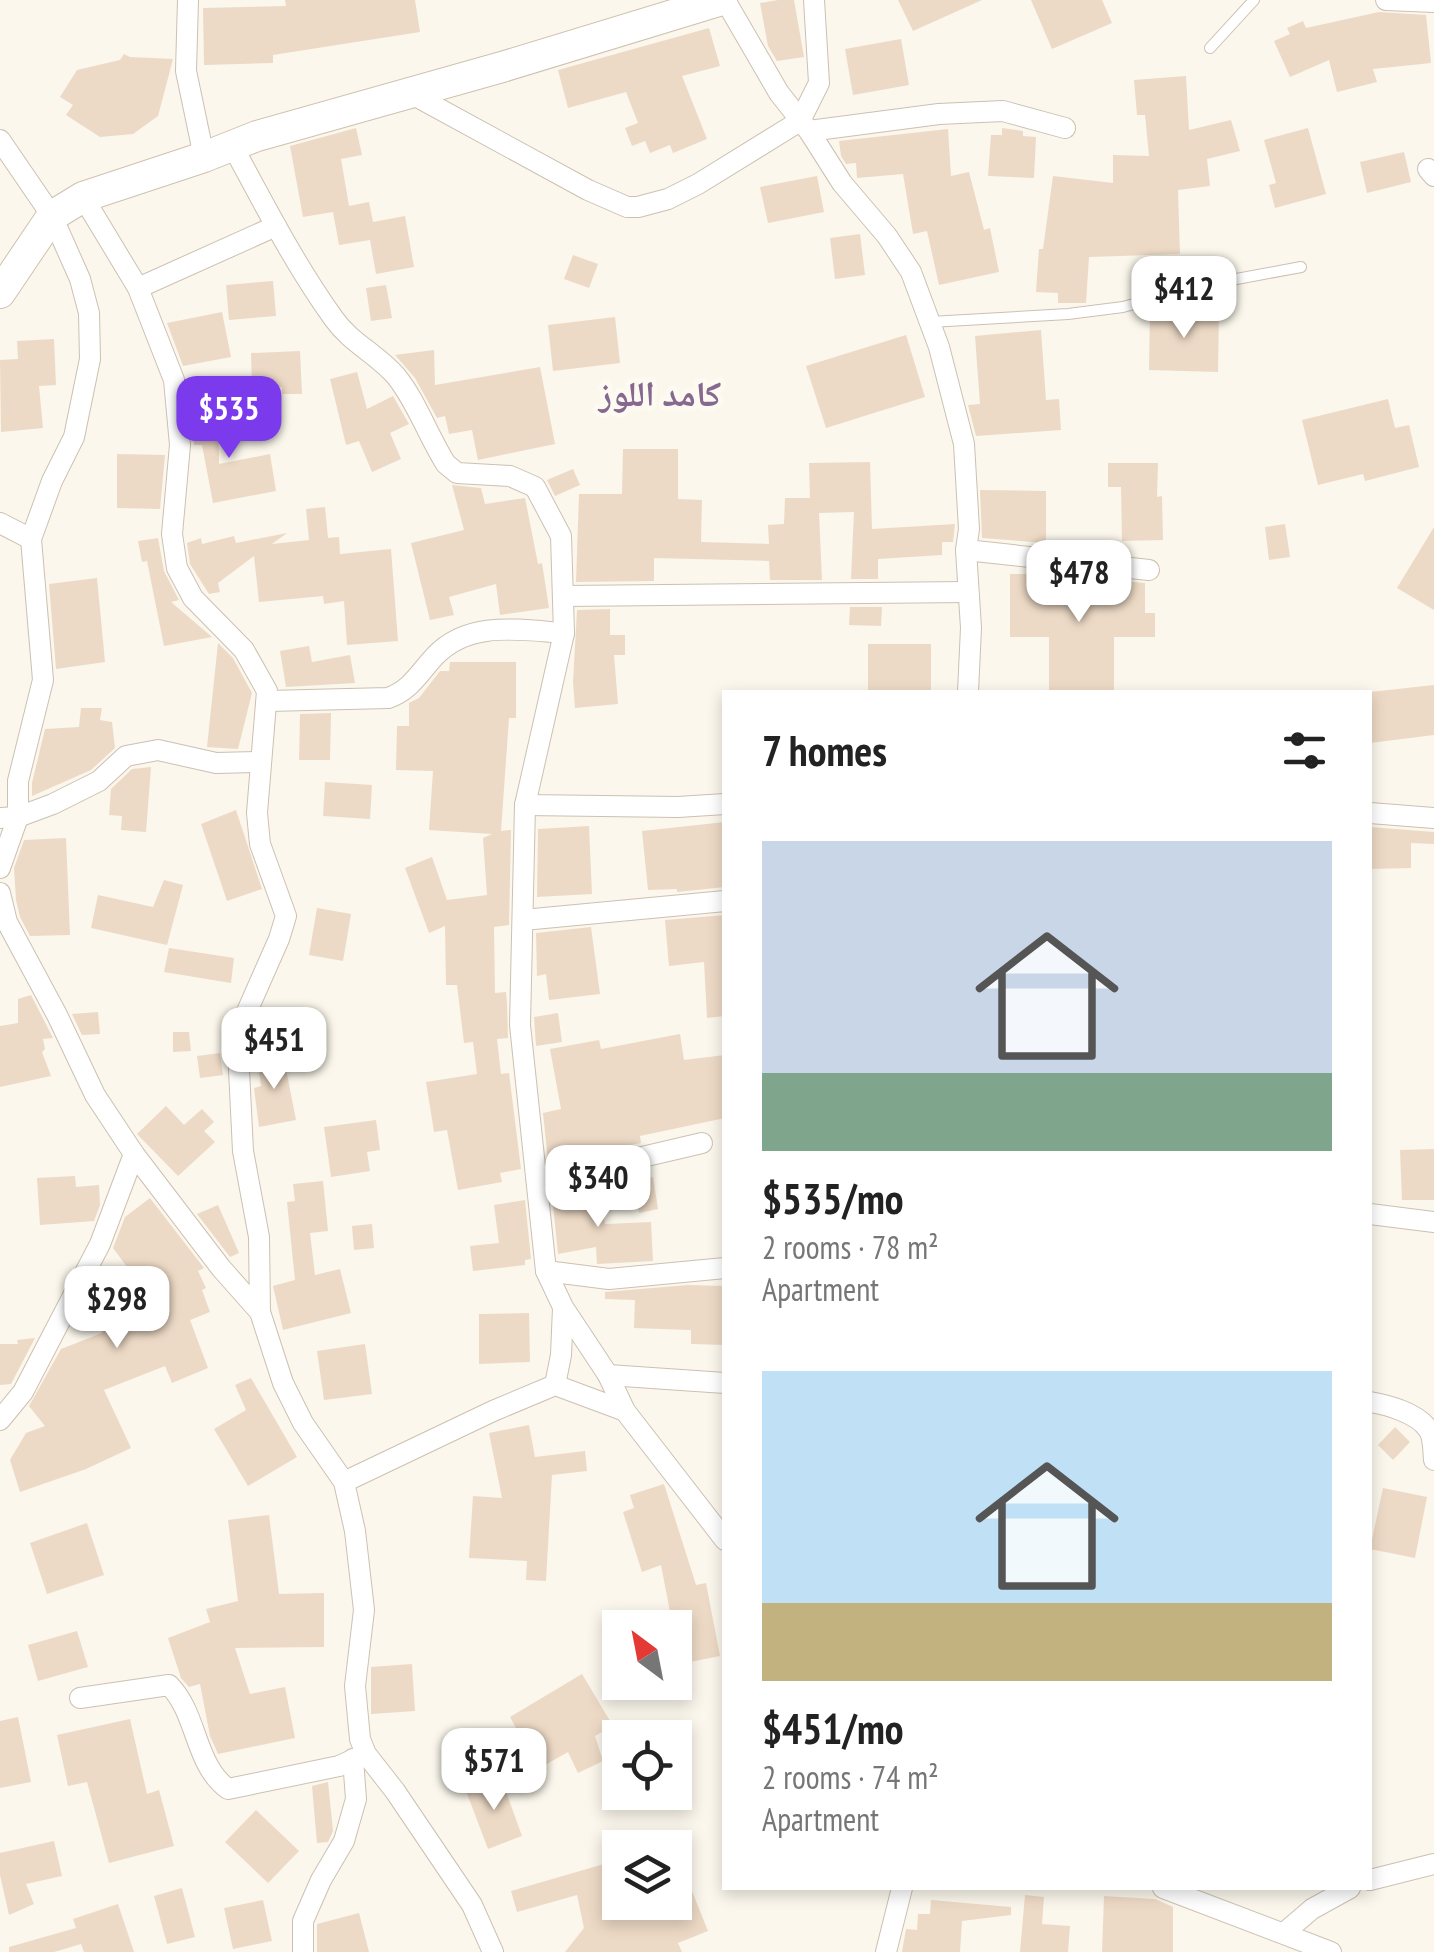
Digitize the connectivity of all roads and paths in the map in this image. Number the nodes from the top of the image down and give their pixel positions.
1 (188, 0) edge
2 (723, 0) edge
3 (814, 0) edge
4 (1254, 0) edge
5 (1386, 0) edge
6 (1434, 2) edge
7 (684, 5) edge
8 (1210, 48) dead end
9 (410, 93) junction
10 (805, 126) junction
11 (1064, 128) dead end
12 (0, 140) edge
13 (232, 145) junction
14 (204, 157) junction
15 (83, 196) junction
16 (52, 216) junction
17 (276, 226) junction
18 (1301, 266) dead end
19 (138, 288) junction
20 (0, 293) edge
21 (930, 322) junction
22 (0, 522) edge
23 (31, 539) junction
24 (966, 550) junction
25 (1150, 570) dead end
26 (967, 592) junction
27 (565, 596) junction
28 (564, 633) junction
29 (968, 690) edge
30 (268, 701) junction
31 (260, 762) junction
32 (525, 804) junction
33 (722, 804) edge
34 (1372, 814) edge
35 (9, 818) edge
36 (1434, 818) edge
37 (0, 868) edge
38 (0, 893) edge
39 (722, 901) edge
40 (523, 920) junction
41 (702, 1143) dead end
42 (134, 1154) junction
43 (536, 1177) junction
44 (1372, 1214) edge
45 (1434, 1222) edge
46 (722, 1268) edge
47 (546, 1271) junction
48 (562, 1307) junction
49 (260, 1312) junction
50 (608, 1375) junction
51 (722, 1382) edge
52 (555, 1386) junction
53 (1372, 1402) edge
54 (625, 1411) junction
55 (0, 1420) edge
56 (1434, 1460) edge
57 (344, 1482) junction
58 (722, 1534) edge
59 (80, 1698) dead end
60 (360, 1757) junction
61 (1434, 1864) edge
62 (1372, 1880) edge
63 (902, 1890) edge
64 (1168, 1890) edge
65 (1346, 1890) edge
66 (1284, 1934) junction
67 (303, 1952) edge
68 (493, 1952) edge
69 (886, 1952) edge
70 (1331, 1952) edge

1 - 14 street
2 - 7 main road
2 - 10 street
3 - 10 street
4 - 8 lane
5 - 6 street
7 - 9 main road
9 - 10 street
9 - 13 main road
10 - 11 street
10 - 21 street
12 - 16 street
13 - 14 main road
13 - 17 street
14 - 15 main road
15 - 16 main road
15 - 19 street
16 - 20 main road
16 - 23 street
17 - 19 street
17 - 27 street
18 - 21 lane
19 - 30 street
21 - 24 street
22 - 23 street
23 - 35 street
24 - 25 street
24 - 26 street
26 - 27 street
26 - 29 street
27 - 28 street
28 - 30 street
28 - 32 street
30 - 31 street
31 - 35 street
31 - 49 street
32 - 33 street
32 - 40 street
34 - 36 street
35 - 37 street
38 - 42 street
39 - 40 street
40 - 43 street
41 - 43 street
42 - 49 street
42 - 55 street
43 - 47 street
44 - 45 street
46 - 47 street
47 - 48 street
48 - 50 street
48 - 52 street
49 - 57 street
50 - 51 street
50 - 54 street
52 - 54 street
52 - 57 street
53 - 56 street
54 - 58 street
57 - 60 street
59 - 60 street
60 - 67 street
60 - 68 street
61 - 62 street
63 - 69 street
64 - 66 street
65 - 66 street
66 - 70 street

